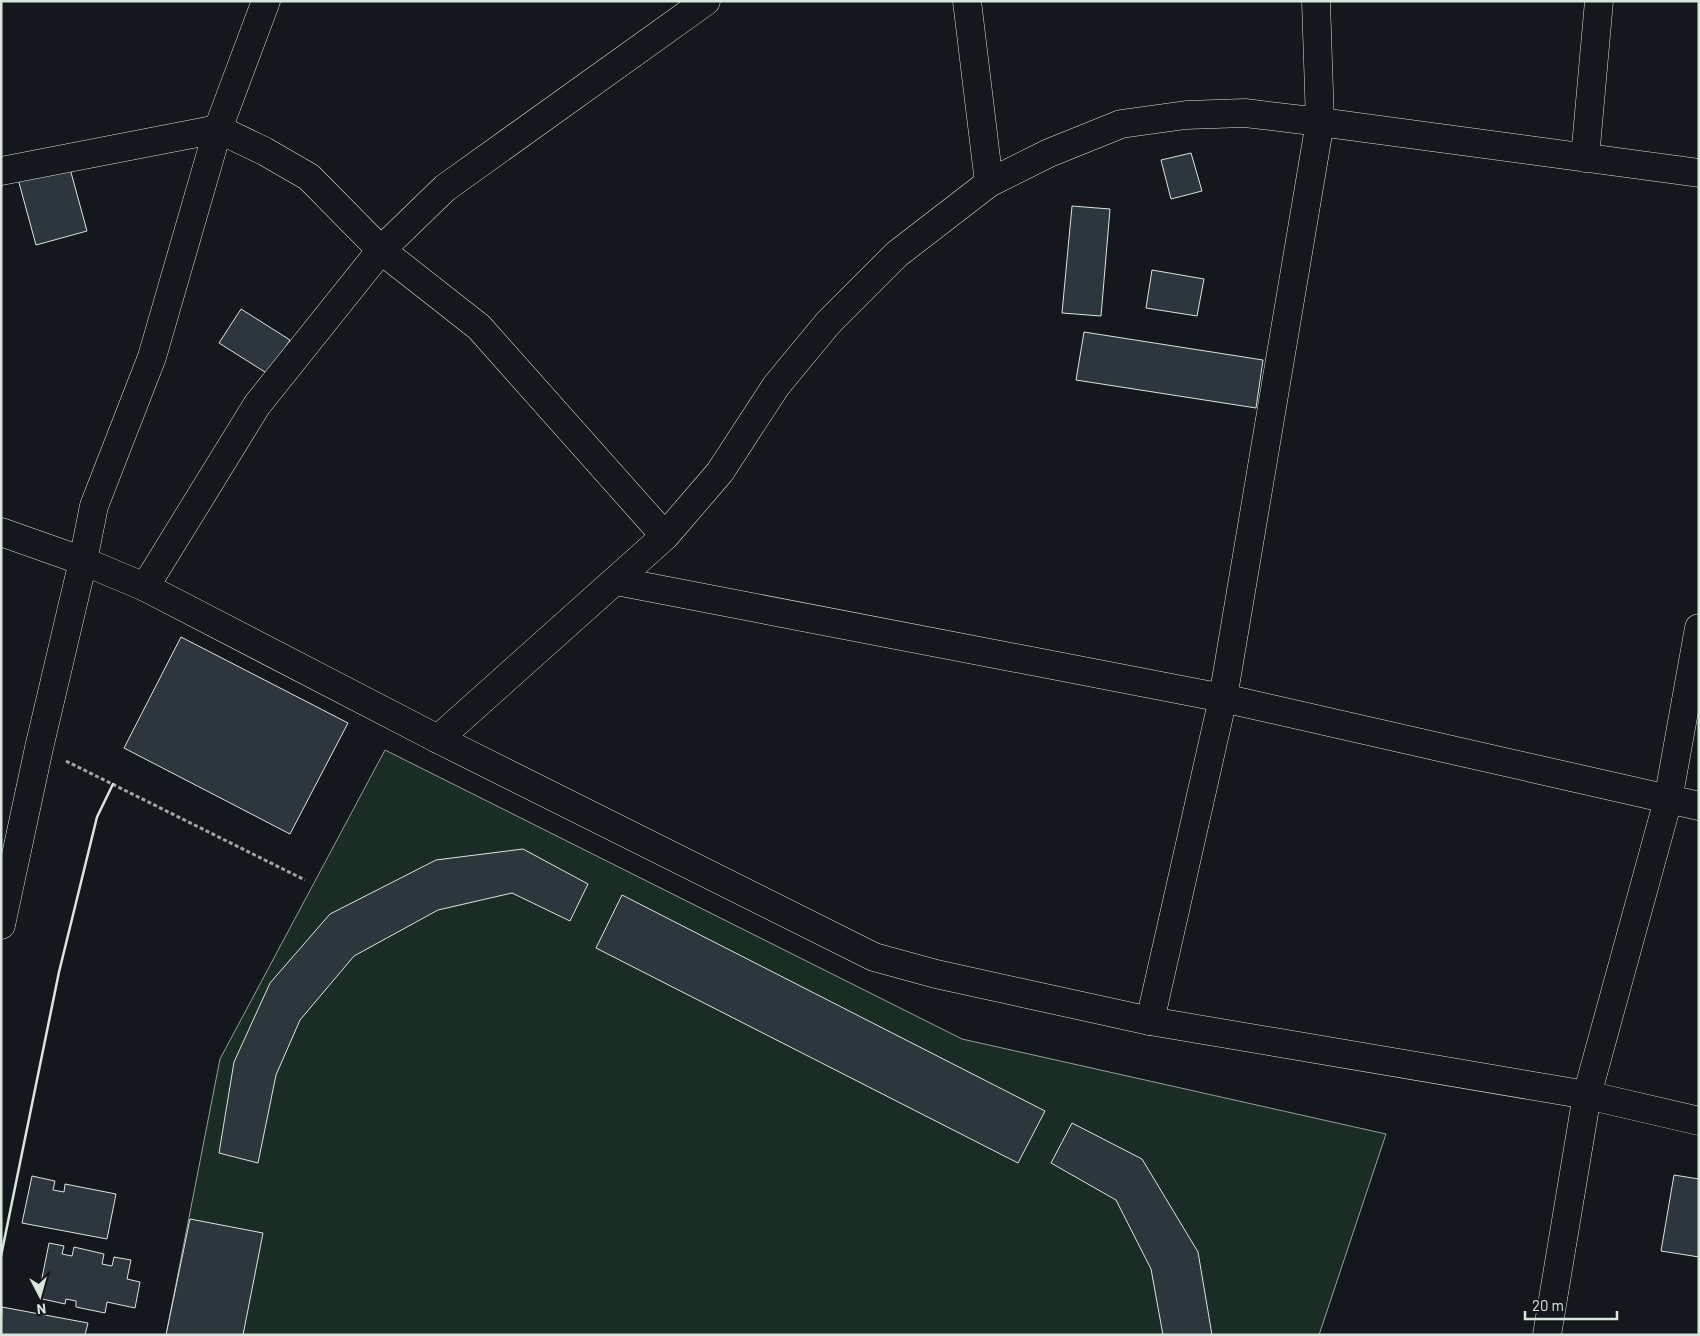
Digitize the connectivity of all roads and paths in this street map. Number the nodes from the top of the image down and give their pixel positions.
1 (266, 1) edge
2 (706, 1) edge
3 (967, 1) edge
4 (1316, 1) edge
5 (1600, 1) edge
6 (1320, 122) junction
7 (218, 129) junction
8 (1585, 158) junction
9 (1, 171) edge
10 (1699, 173) edge
11 (989, 183) junction
12 (381, 250) junction
13 (1, 532) edge
14 (665, 536) junction
15 (84, 561) junction
16 (616, 581) junction
17 (145, 588) junction
18 (1699, 628) edge
19 (1223, 698) junction
20 (438, 739) junction
21 (40, 748) junction
22 (1668, 800) junction
23 (1699, 806) edge
24 (305, 880) dead end
25 (1, 925) edge
26 (1150, 1021) junction
27 (1587, 1095) junction
28 (1699, 1122) edge
29 (1547, 1335) edge

1 - 7 street
2 - 12 street
3 - 11 street
4 - 6 street
5 - 8 street
6 - 8 street
6 - 11 street
6 - 19 street
7 - 9 street
7 - 12 street
7 - 15 street
8 - 10 street
11 - 14 street
12 - 14 street
12 - 17 street
13 - 15 street
14 - 16 street
15 - 17 street
15 - 21 street
16 - 19 street
16 - 20 street
17 - 20 street
18 - 22 street
19 - 22 street
19 - 26 street
20 - 26 street
21 - 24 path
21 - 25 street
22 - 23 street
22 - 27 street
26 - 27 street
27 - 28 street
27 - 29 street

